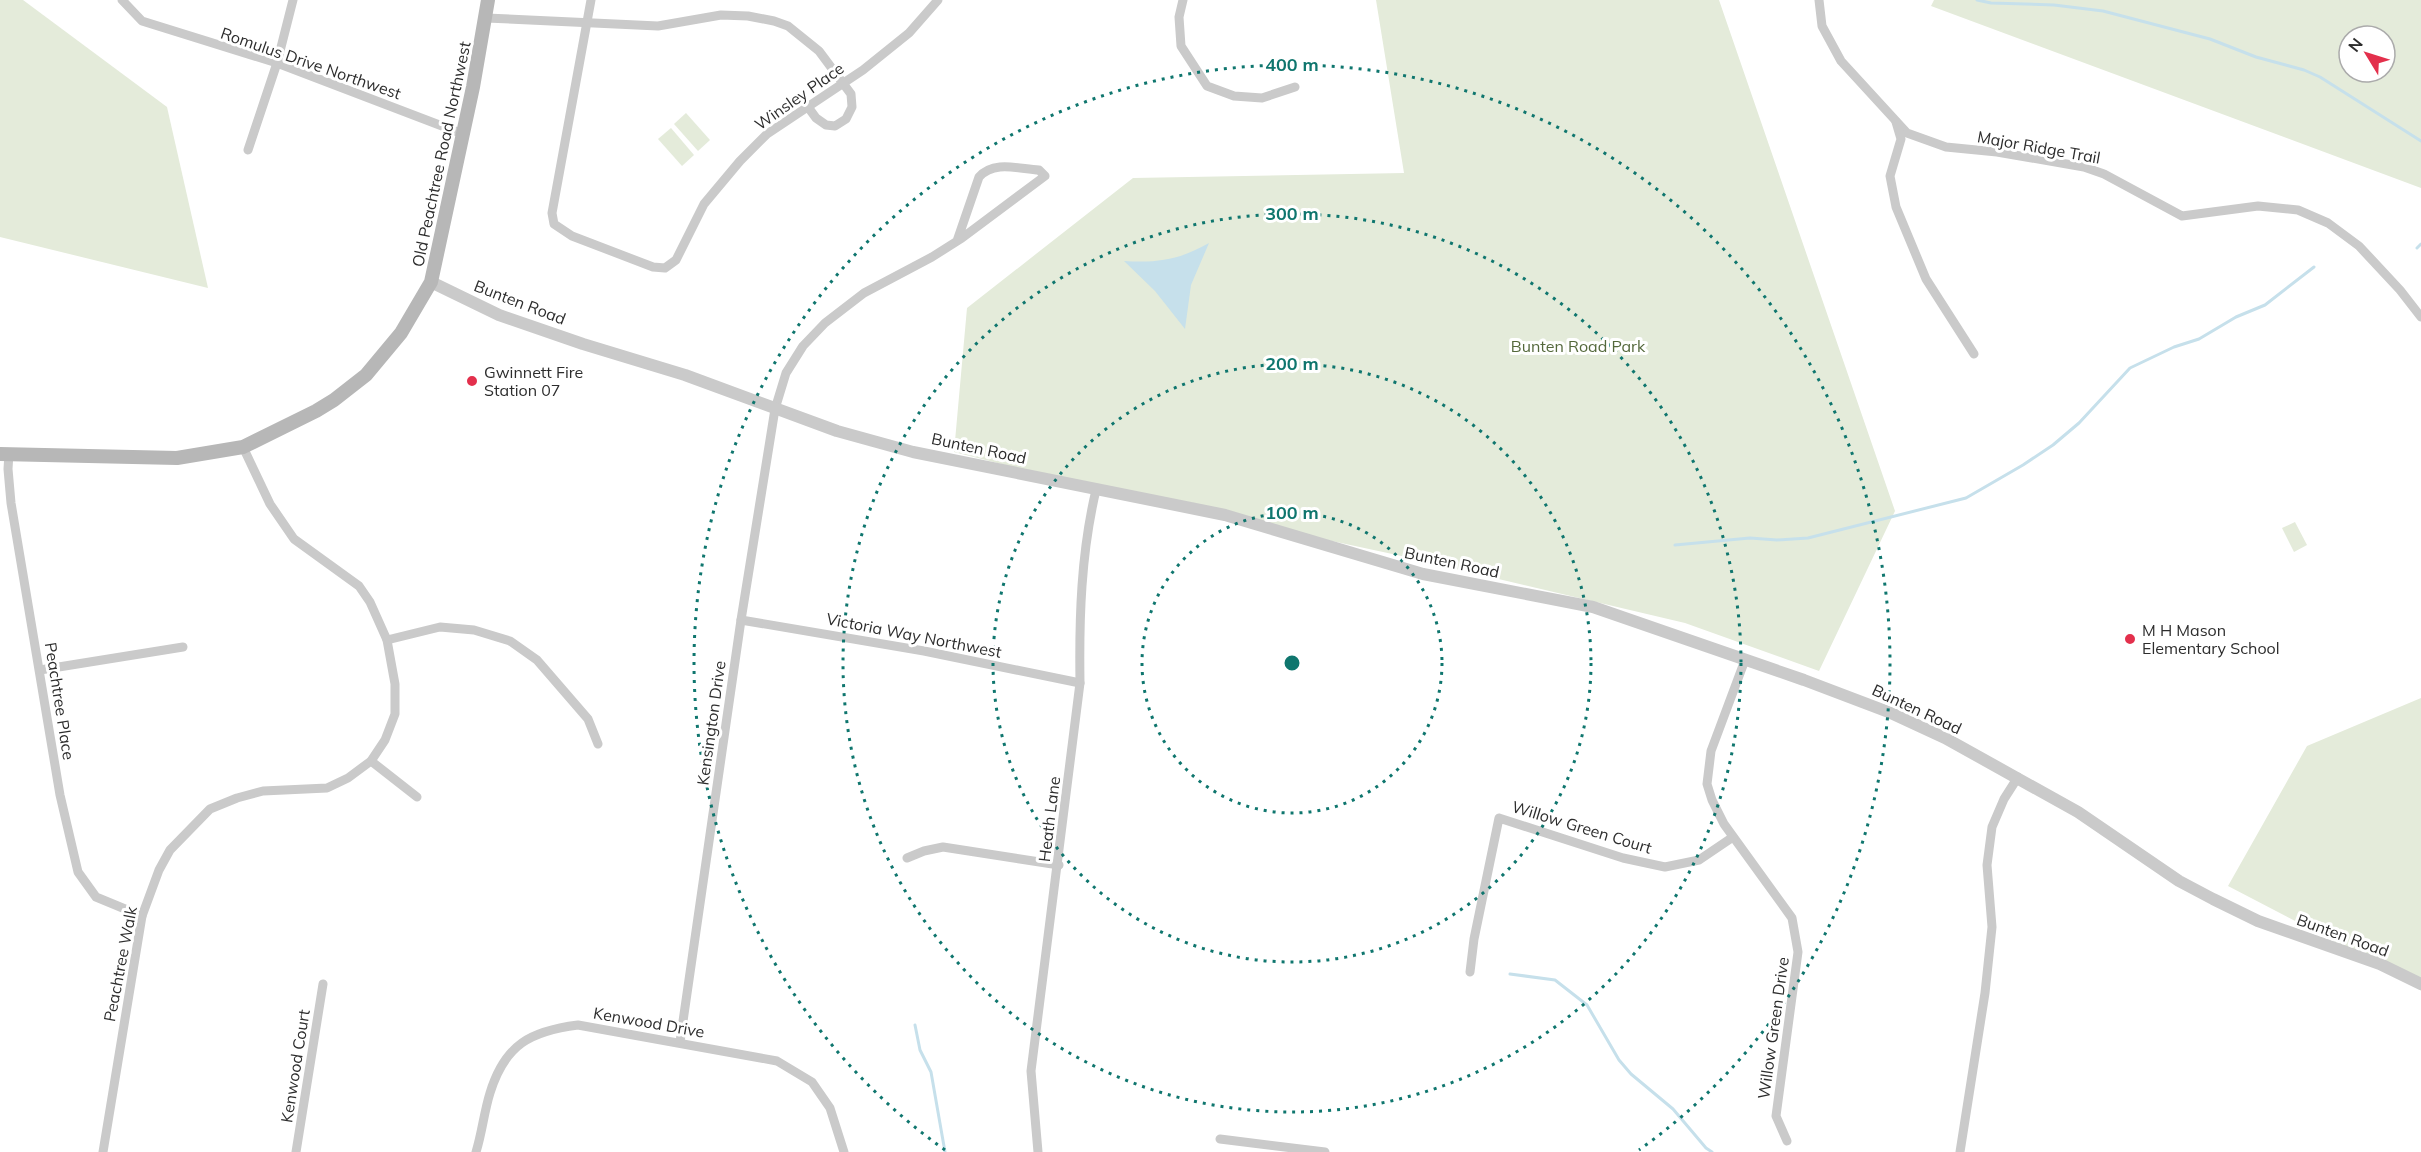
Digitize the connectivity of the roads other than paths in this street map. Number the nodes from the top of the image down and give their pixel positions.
1 (122, 0) edge
2 (292, 0) edge
3 (488, 0) edge
4 (591, 0) edge
5 (938, 0) edge
6 (1183, 0) edge
7 (1819, 0) edge
8 (486, 18) junction
9 (588, 22) junction
10 (277, 63) junction
11 (844, 83) junction
12 (1295, 87) dead end
13 (808, 107) junction
14 (1894, 117) junction
15 (463, 134) junction
16 (248, 150) dead end
17 (957, 241) junction
18 (431, 282) junction
19 (2421, 317) edge
20 (1974, 354) dead end
21 (775, 409) junction
22 (243, 447) junction
23 (4, 454) edge
24 (1095, 490) junction
25 (741, 620) junction
26 (387, 640) junction
27 (183, 646) dead end
28 (1745, 660) junction
29 (40, 670) junction
30 (1080, 682) junction
31 (598, 744) dead end
32 (371, 761) junction
33 (2018, 777) junction
34 (417, 797) dead end
35 (1733, 837) junction
36 (907, 858) dead end
37 (1059, 865) junction
38 (142, 916) junction
39 (1470, 972) dead end
40 (323, 984) dead end
41 (2421, 984) edge
42 (680, 1042) junction
43 (1220, 1139) dead end
44 (1787, 1141) dead end
45 (1307, 1151) edge
46 (103, 1152) edge
47 (296, 1152) edge
48 (476, 1152) edge
49 (844, 1152) edge
50 (1038, 1152) edge
51 (1325, 1152) edge
52 (1960, 1152) edge

1 - 10 street, Romulus Drive Northwest
2 - 10 street
3 - 8 main road, Old Peachtree Road Northwest
4 - 9 street, Winsley Place
5 - 11 street, Winsley Place
6 - 12 street
7 - 14 street, Major Ridge Trail
8 - 9 street
8 - 15 main road, Old Peachtree Road Northwest
9 - 11 street
9 - 13 street, Winsley Place
10 - 15 street, Romulus Drive Northwest
10 - 16 street
11 - 13 street, Winsley Place
11 - 13 street
14 - 19 street, Major Ridge Trail
14 - 20 street
15 - 18 main road, Old Peachtree Road Northwest
17 - 17 street, Kensington Drive
17 - 21 street, Kensington Drive
18 - 21 street, Bunten Road
18 - 22 main road, Old Peachtree Road Northwest
21 - 24 street, Bunten Road
21 - 25 street, Kensington Drive
22 - 23 main road, Old Peachtree Road Northwest
22 - 26 street, Peachtree Walk
23 - 29 street, Peachtree Place
24 - 28 street, Bunten Road
24 - 30 street, Heath Lane
25 - 30 street, Victoria Way Northwest
25 - 42 street, Kensington Drive
26 - 31 street
26 - 32 street, Peachtree Walk
27 - 29 street
28 - 33 street, Bunten Road
28 - 35 street, Willow Green Drive
29 - 38 street, Peachtree Place
30 - 37 street, Heath Lane
32 - 34 street
32 - 38 street, Peachtree Walk
33 - 41 street, Bunten Road
33 - 52 street
35 - 39 street, Willow Green Court
35 - 44 street, Willow Green Drive
36 - 37 street
37 - 50 street, Heath Lane
38 - 46 street, Peachtree Walk
40 - 47 street, Kenwood Court
42 - 48 street, Kenwood Drive
42 - 49 street, Kenwood Drive
43 - 45 street
45 - 51 street

